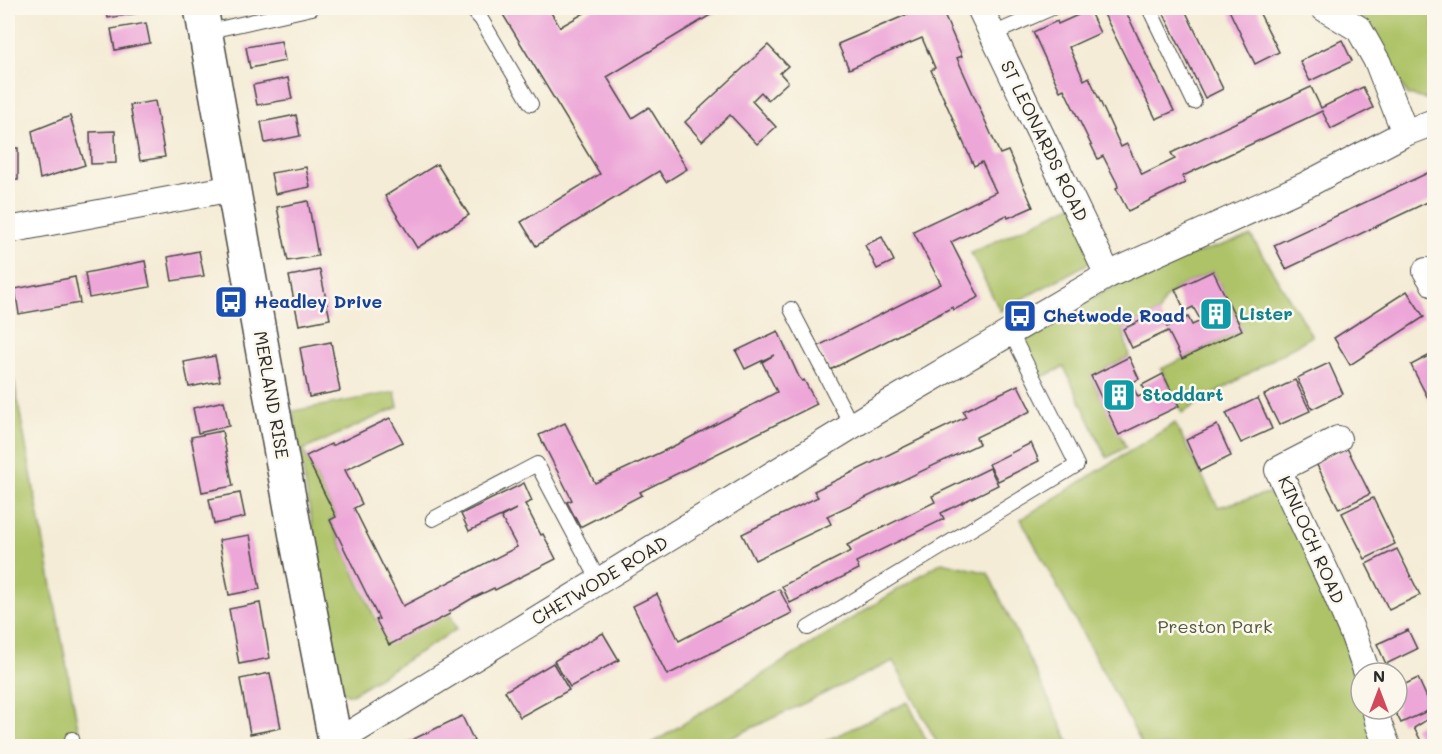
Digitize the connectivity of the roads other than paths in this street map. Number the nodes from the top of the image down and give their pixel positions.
1 (312, 8) edge
2 (471, 8) edge
3 (980, 8) edge
4 (1052, 8) edge
5 (1149, 8) edge
6 (1324, 8) edge
7 (203, 20) edge
8 (993, 34) junction
9 (1194, 102) dead end
10 (531, 104) dead end
11 (1434, 122) edge
12 (1405, 133) junction
13 (233, 188) junction
14 (8, 230) edge
15 (1108, 275) junction
16 (791, 309) dead end
17 (1011, 333) junction
18 (852, 426) junction
19 (1338, 439) dead end
20 (433, 519) dead end
21 (599, 581) junction
22 (808, 628) dead end
23 (1363, 661) edge
24 (1378, 721) edge
25 (335, 745) edge
26 (1387, 747) edge

1 - 7 lane
2 - 10 lane
3 - 8 street, ST LEONARDS ROAD
4 - 8 lane
5 - 9 lane
6 - 12 street
7 - 13 street, MERLAND RISE
8 - 15 street, ST LEONARDS ROAD
11 - 12 street, CHETWODE ROAD
12 - 15 street, CHETWODE ROAD
13 - 14 street
13 - 25 street, MERLAND RISE
15 - 17 street, CHETWODE ROAD
16 - 18 lane
17 - 18 street, CHETWODE ROAD
17 - 22 lane
18 - 21 street, CHETWODE ROAD
19 - 23 street, KINLOCH ROAD
20 - 21 lane
21 - 25 street, CHETWODE ROAD
24 - 26 street

